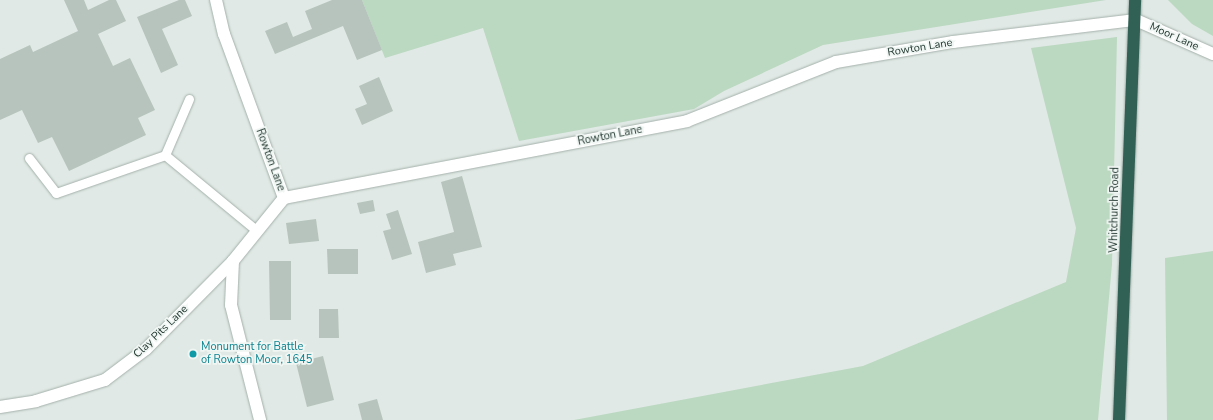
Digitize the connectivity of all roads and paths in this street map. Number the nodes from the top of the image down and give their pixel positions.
1 (216, 0) edge
2 (1135, 0) edge
3 (1136, 20) junction
4 (1213, 54) edge
5 (189, 99) dead end
6 (166, 155) junction
7 (29, 158) dead end
8 (284, 198) junction
9 (256, 230) junction
10 (233, 261) junction
11 (0, 406) edge
12 (260, 420) edge
13 (1119, 420) edge

1 - 8 street, Rowton Lane
2 - 3 highway, Whitchurch Road
3 - 4 street, Moor Lane
3 - 8 street, Rowton Lane
3 - 13 highway, Whitchurch Road
5 - 6 lane
6 - 7 lane
6 - 9 lane
8 - 9 street, Clay Pits Lane
9 - 10 street, Clay Pits Lane
10 - 11 street, Clay Pits Lane
10 - 12 street

